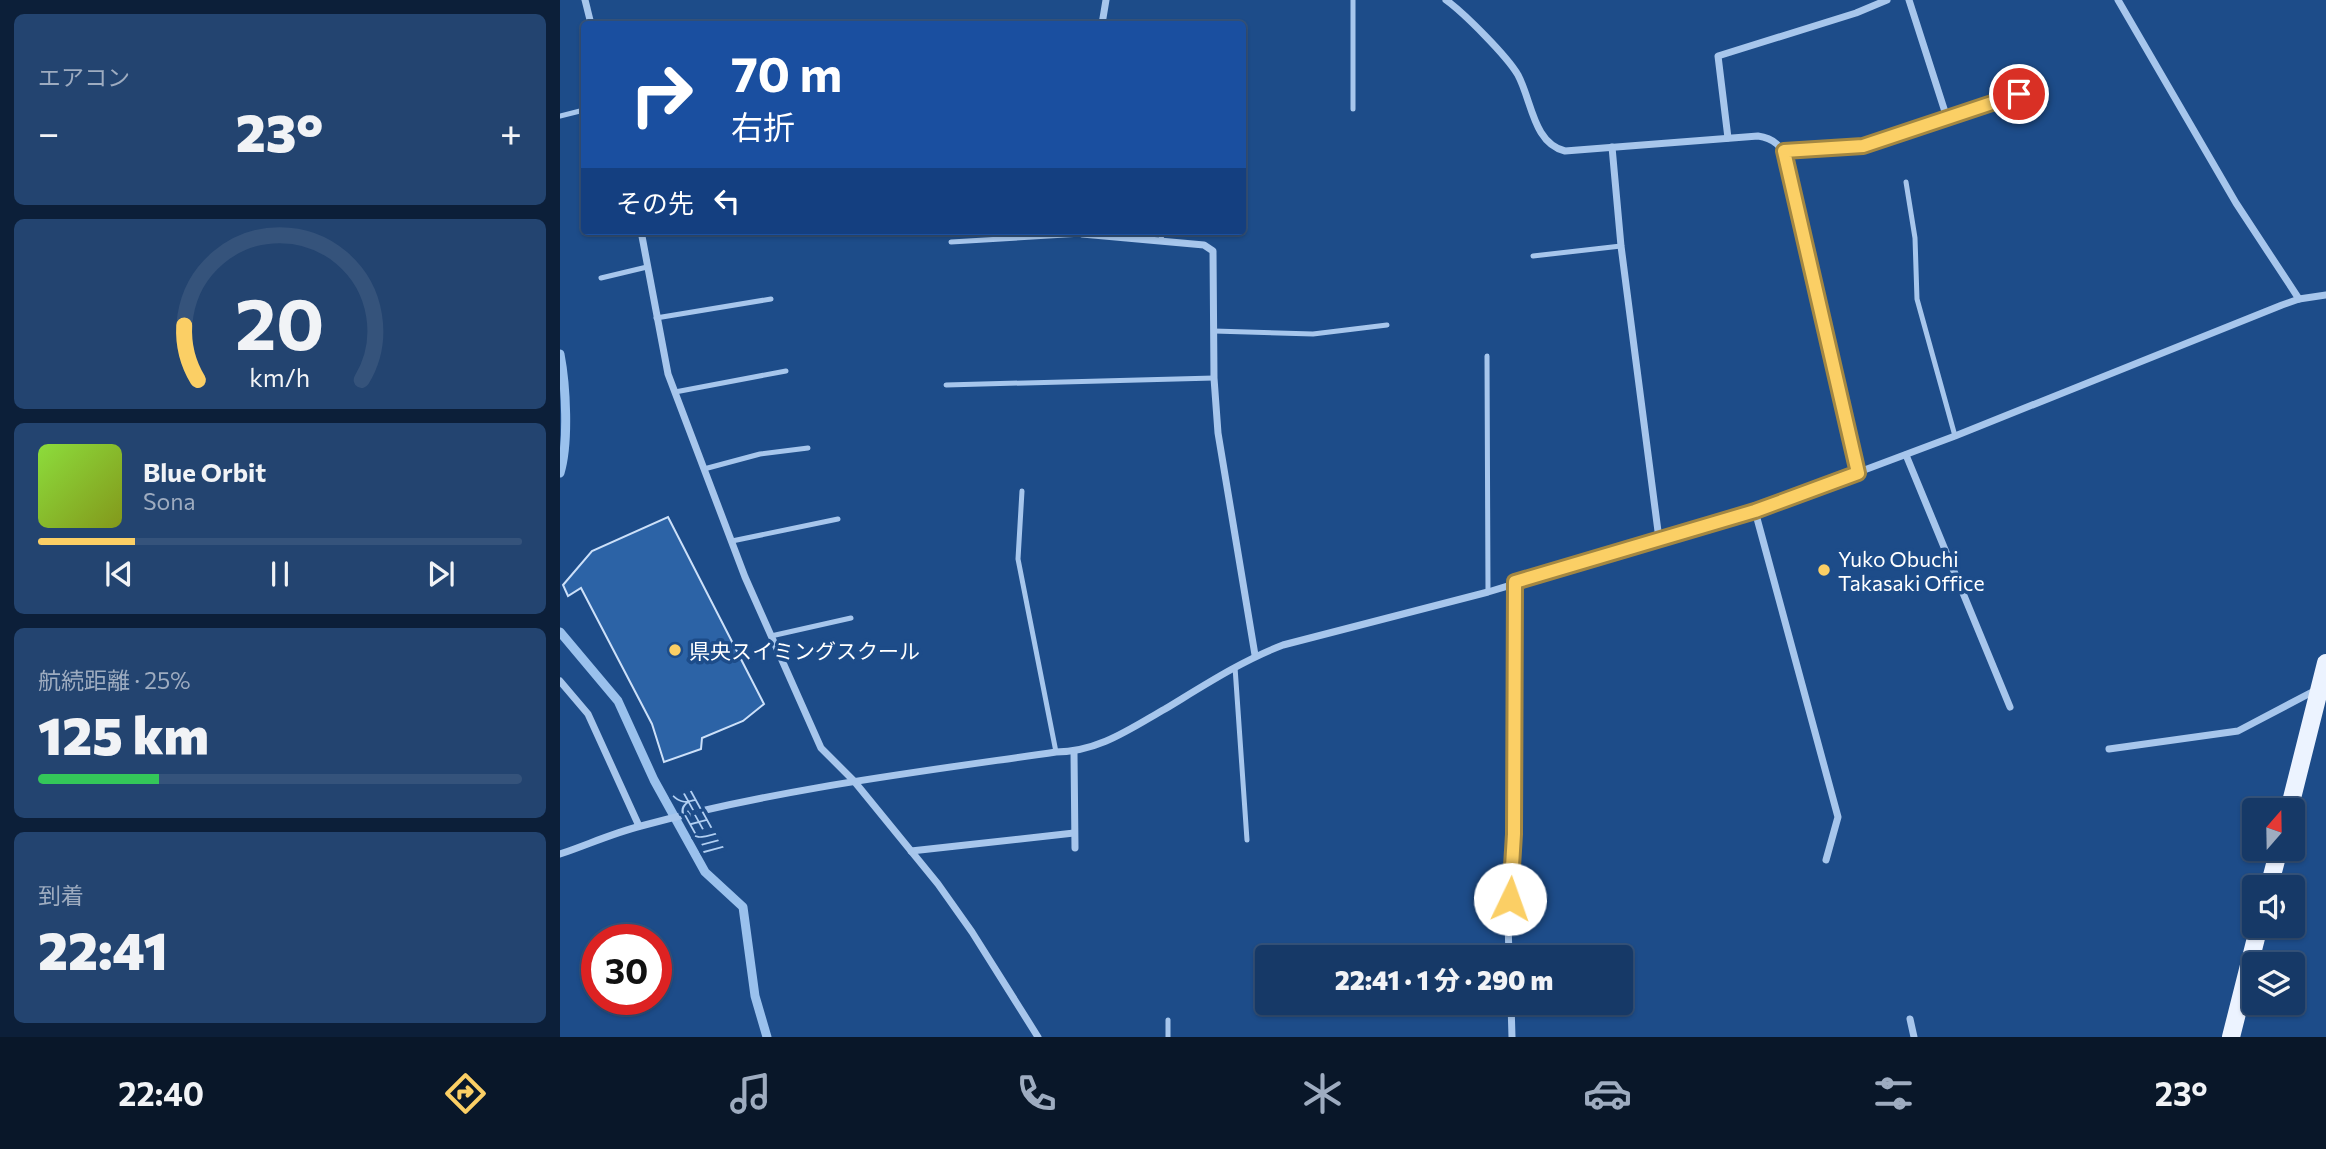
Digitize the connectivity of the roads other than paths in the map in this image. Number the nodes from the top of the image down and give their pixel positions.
1 (585, 0) edge
2 (1107, 0) edge
3 (1353, 0) edge
4 (1446, 0) edge
5 (1887, 0) edge
6 (1909, 0) edge
7 (2118, 0) edge
8 (590, 21) edge
9 (1103, 21) edge
10 (2019, 94) dead end
11 (1353, 109) dead end
12 (581, 111) edge
13 (560, 117) edge
14 (1947, 118) junction
15 (1728, 138) junction
16 (1612, 147) junction
17 (1784, 151) junction
18 (1906, 182) dead end
19 (642, 235) edge
20 (1043, 235) edge
21 (1108, 235) edge
22 (1162, 235) edge
23 (1161, 241) junction
24 (951, 242) dead end
25 (1621, 246) junction
26 (1534, 256) dead end
27 (647, 267) junction
28 (601, 278) dead end
29 (2326, 295) edge
30 (771, 299) dead end
31 (2299, 299) junction
32 (656, 318) junction
33 (1387, 326) dead end
34 (1214, 331) junction
35 (1487, 356) dead end
36 (786, 372) dead end
37 (1214, 377) junction
38 (946, 385) dead end
39 (675, 391) junction
40 (1955, 436) junction
41 (808, 448) dead end
42 (1906, 455) junction
43 (704, 469) junction
44 (1858, 473) junction
45 (1022, 491) dead end
46 (1755, 511) junction
47 (838, 519) dead end
48 (1659, 538) junction
49 (732, 541) junction
50 (1515, 582) junction
51 (1489, 592) junction
52 (851, 618) dead end
53 (771, 635) junction
54 (1255, 656) junction
55 (2326, 663) edge
56 (1235, 667) junction
57 (560, 681) edge
58 (2320, 688) junction
59 (2010, 707) dead end
60 (2109, 749) dead end
61 (1056, 752) junction
62 (1074, 752) junction
63 (854, 782) junction
64 (2291, 798) edge
65 (639, 826) junction
66 (1074, 832) junction
67 (1247, 840) dead end
68 (1075, 848) dead end
69 (911, 851) junction
70 (560, 854) edge
71 (1826, 860) dead end
72 (2256, 938) edge
73 (1509, 945) edge
74 (1511, 1015) edge
75 (1910, 1019) dead end
76 (1168, 1020) dead end
77 (1038, 1037) edge
78 (1168, 1037) edge
79 (1512, 1037) edge
80 (1914, 1037) edge
81 (2231, 1037) edge

1 - 8 street
2 - 9 street
3 - 11 lane
4 - 16 street
5 - 15 street
6 - 14 street
7 - 31 street
10 - 14 street
12 - 13 lane
14 - 17 street
15 - 16 street
15 - 17 street
16 - 25 street
17 - 44 street
18 - 40 lane
19 - 27 street
20 - 24 lane
21 - 23 street
22 - 23 lane
23 - 34 street
25 - 26 lane
25 - 48 street
27 - 28 lane
27 - 32 street
29 - 31 street
30 - 32 lane
31 - 40 street
32 - 39 street
33 - 34 lane
34 - 37 street
35 - 51 lane
36 - 39 lane
37 - 38 lane
37 - 54 street
39 - 43 street
40 - 42 street
41 - 43 lane
42 - 44 street
42 - 59 street
43 - 49 street
44 - 46 street
45 - 61 lane
46 - 48 street
46 - 71 street
47 - 49 lane
48 - 50 street
49 - 53 street
50 - 51 street
50 - 73 street
51 - 54 street
52 - 53 lane
53 - 63 street
54 - 56 street
55 - 58 main road
56 - 62 street
56 - 67 lane
57 - 65 street
58 - 60 street
58 - 64 main road
61 - 62 street
61 - 63 street
62 - 66 street
63 - 65 street
63 - 69 street
65 - 70 street
66 - 68 street
66 - 69 street
69 - 77 street
72 - 81 main road
74 - 79 street
75 - 80 street
76 - 78 lane

